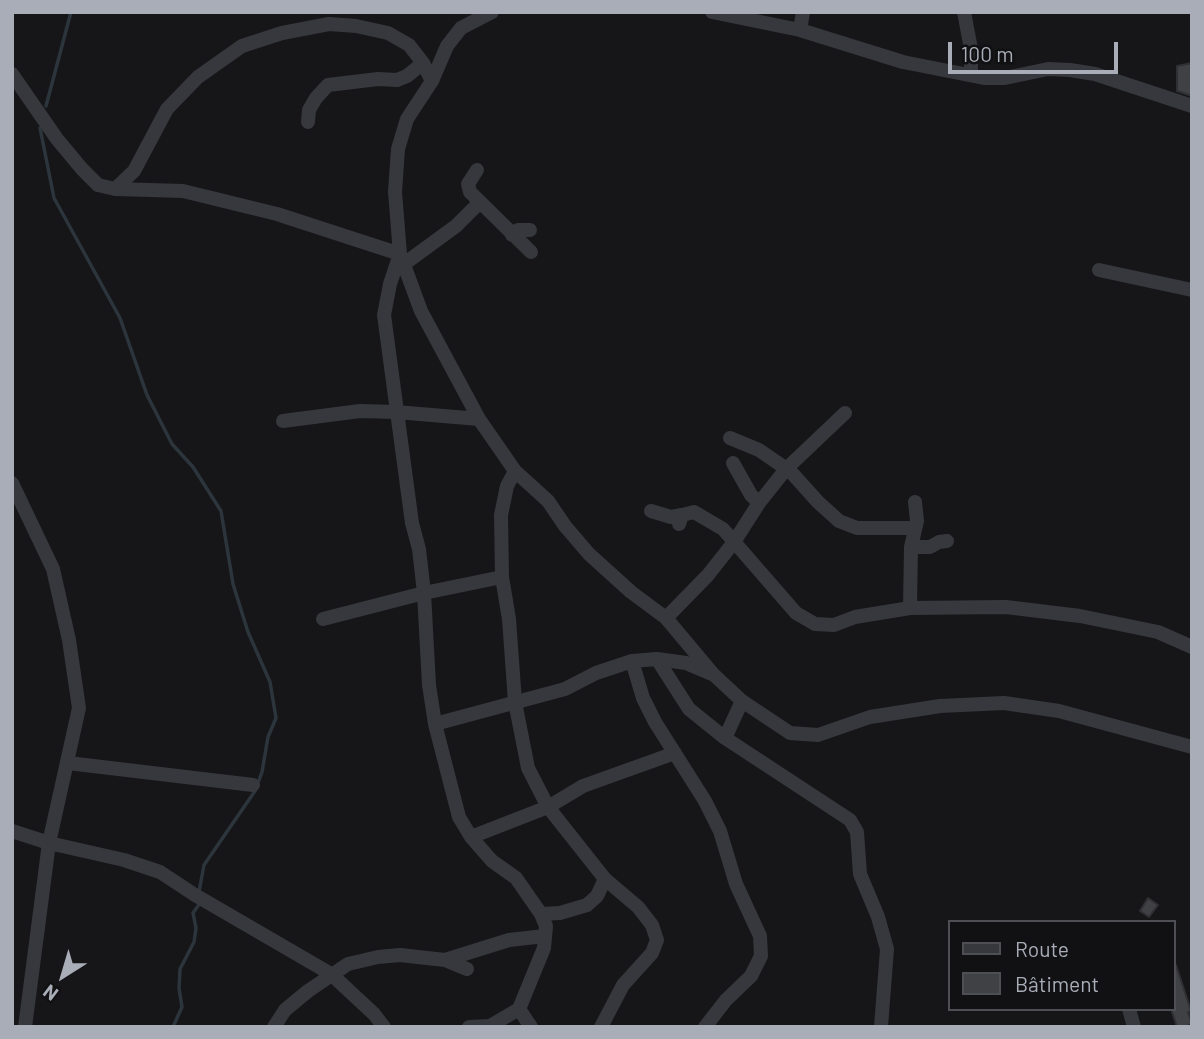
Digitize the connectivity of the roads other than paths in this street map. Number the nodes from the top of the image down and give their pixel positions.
1 (492, 12) edge
2 (713, 12) edge
3 (803, 12) edge
4 (964, 12) edge
5 (800, 30) junction
6 (423, 63) junction
7 (12, 74) edge
8 (971, 75) junction
9 (432, 81) junction
10 (1192, 106) edge
11 (308, 122) dead end
12 (477, 170) dead end
13 (115, 188) junction
14 (489, 205) junction
15 (530, 230) dead end
16 (512, 235) junction
17 (531, 252) dead end
18 (402, 259) junction
19 (1099, 270) dead end
20 (1192, 290) edge
21 (396, 412) junction
22 (845, 413) dead end
23 (479, 419) junction
24 (282, 421) dead end
25 (730, 438) dead end
26 (733, 463) dead end
27 (786, 469) junction
28 (515, 471) junction
29 (12, 483) edge
30 (915, 502) dead end
31 (759, 503) junction
32 (651, 511) dead end
33 (915, 528) junction
34 (947, 541) dead end
35 (734, 542) junction
36 (911, 547) junction
37 (502, 577) junction
38 (424, 593) junction
39 (911, 608) junction
40 (666, 618) junction
41 (323, 619) dead end
42 (1192, 647) edge
43 (657, 659) junction
44 (632, 661) junction
45 (713, 674) junction
46 (742, 701) junction
47 (515, 702) junction
48 (435, 724) junction
49 (724, 738) junction
50 (1192, 747) edge
51 (675, 753) junction
52 (68, 763) junction
53 (253, 785) dead end
54 (548, 807) junction
55 (12, 831) edge
56 (471, 837) junction
57 (49, 843) junction
58 (605, 879) junction
59 (541, 914) junction
60 (545, 936) junction
61 (445, 960) junction
62 (467, 969) dead end
63 (331, 975) junction
64 (519, 1010) junction
65 (25, 1027) edge
66 (274, 1027) edge
67 (384, 1027) edge
68 (469, 1027) edge
69 (531, 1027) edge
70 (601, 1027) edge
71 (705, 1027) edge
72 (881, 1027) edge

1 - 9 street
2 - 5 street
3 - 5 street
4 - 8 street
5 - 8 street
6 - 9 street
6 - 11 street
6 - 13 street
7 - 13 street
8 - 10 street
9 - 18 street
12 - 14 street
13 - 18 street
14 - 16 street
14 - 18 street
15 - 16 street
16 - 17 street
18 - 21 street
18 - 23 street
19 - 20 street
21 - 23 street
21 - 24 street
21 - 38 street
22 - 27 street
23 - 28 street
25 - 27 street
26 - 31 street
27 - 31 street
27 - 33 street
28 - 37 street
28 - 40 street
29 - 52 street
30 - 33 street
31 - 35 street
32 - 35 street
33 - 36 street
34 - 36 street
35 - 39 street
35 - 40 street
36 - 39 street
37 - 38 street
37 - 47 street
38 - 41 street
38 - 48 street
39 - 42 street
40 - 45 street
43 - 44 street
43 - 45 street
43 - 49 street
44 - 47 street
44 - 51 street
45 - 46 street
46 - 49 street
46 - 50 street
47 - 48 street
47 - 54 street
48 - 56 street
49 - 72 street
51 - 54 street
51 - 71 street
52 - 53 street
52 - 57 street
54 - 56 street
54 - 58 street
55 - 57 street
56 - 59 street
57 - 63 street
57 - 65 street
58 - 59 street
58 - 70 street
59 - 60 street
60 - 61 street
60 - 64 street
61 - 62 street
61 - 63 street
63 - 66 street
63 - 67 street
64 - 68 street
64 - 69 street

